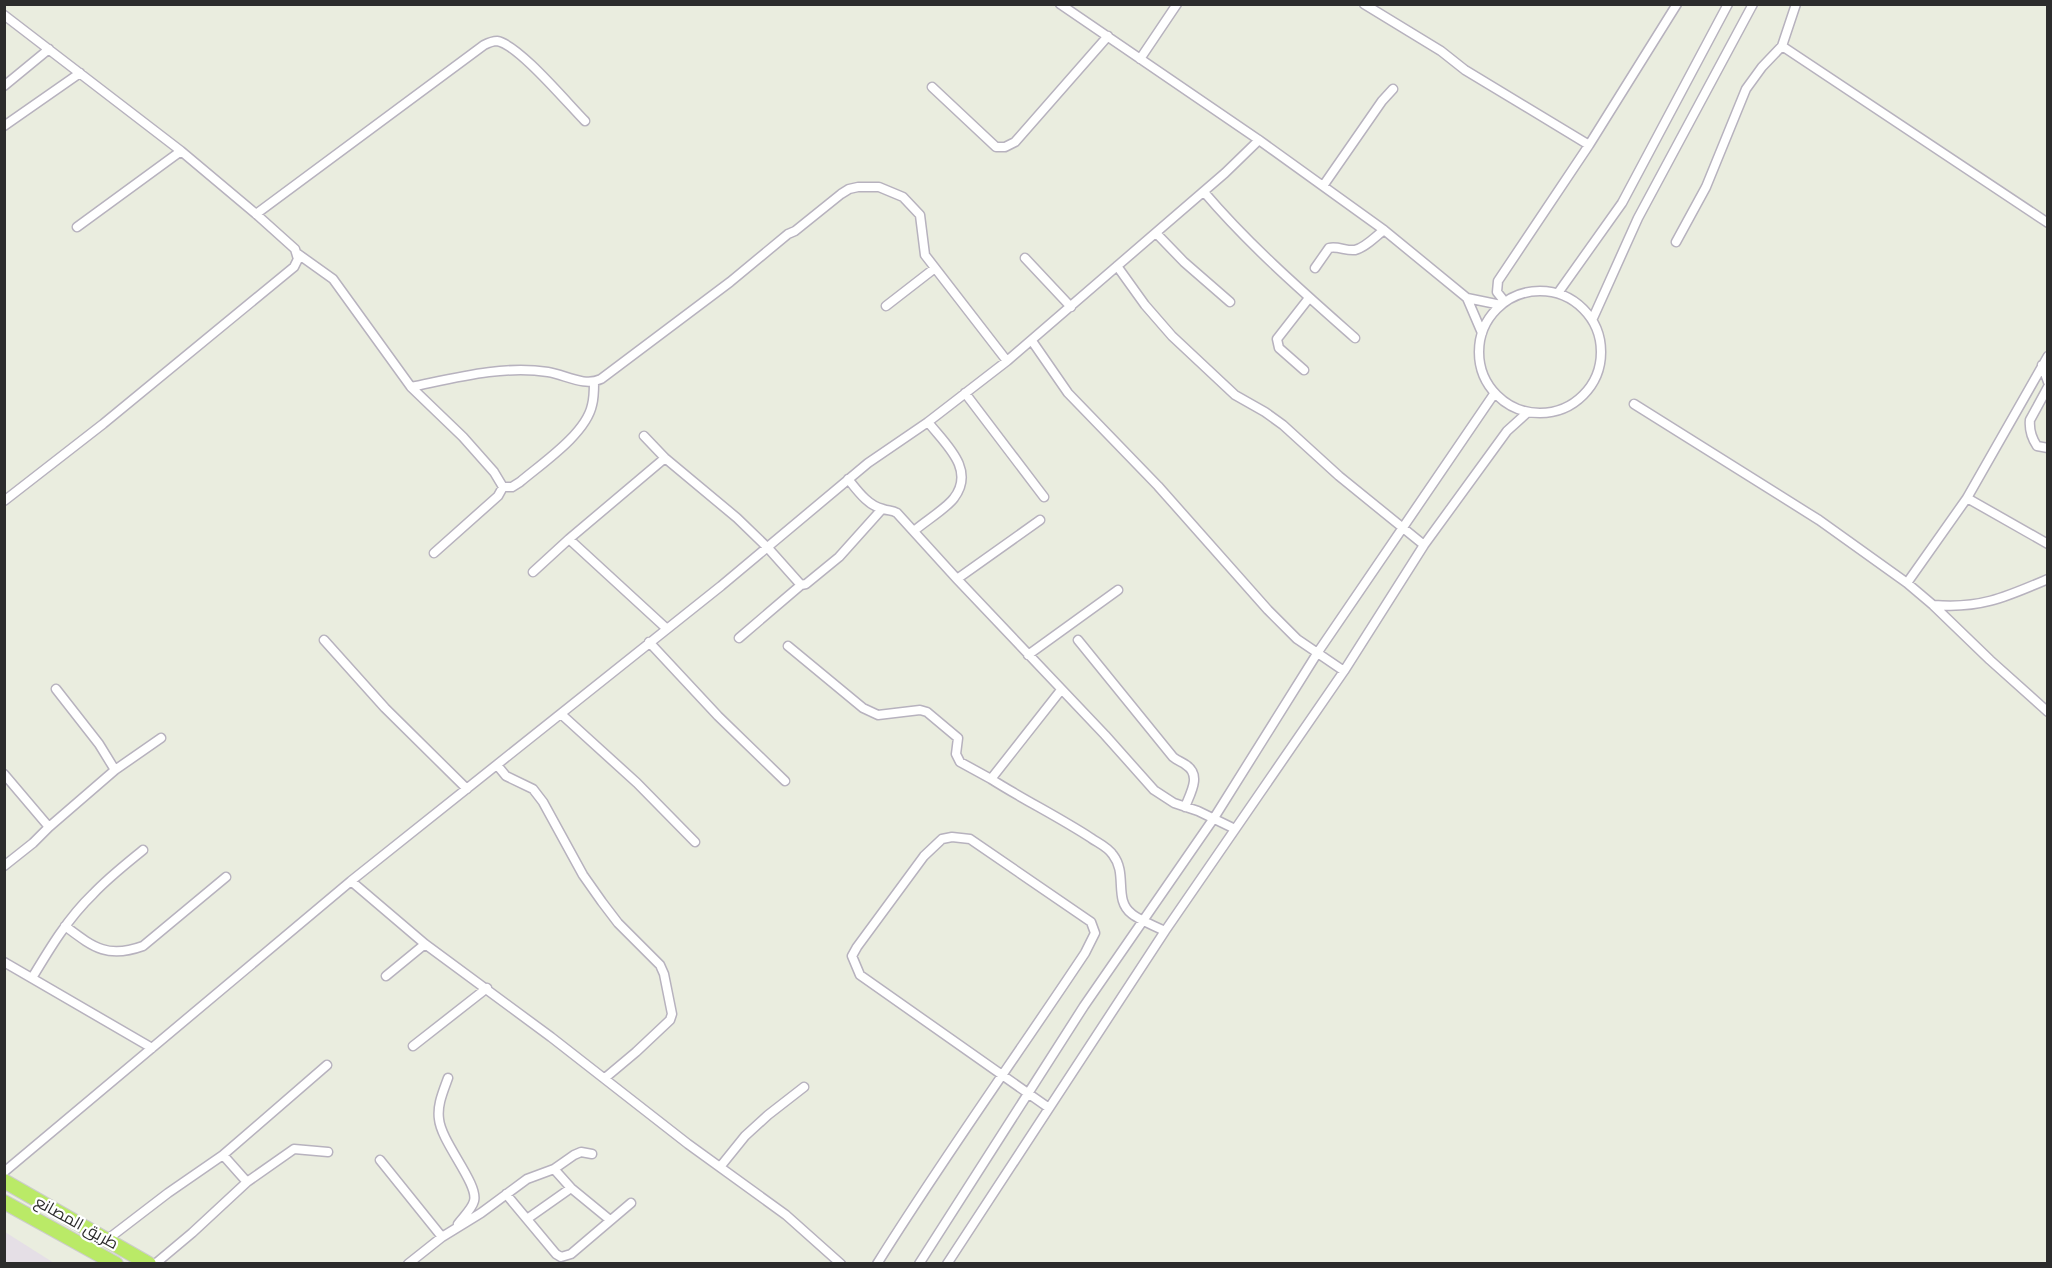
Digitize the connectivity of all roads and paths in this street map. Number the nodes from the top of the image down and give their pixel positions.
1 (1060, 4) edge
2 (1177, 4) edge
3 (1364, 4) edge
4 (1677, 4) edge
5 (1728, 4) edge
6 (1754, 4) edge
7 (1796, 4) edge
8 (4, 15) edge
9 (1108, 36) junction
10 (1782, 46) junction
11 (49, 49) junction
12 (1140, 59) junction
13 (80, 73) junction
14 (4, 86) edge
15 (932, 87) dead end
16 (1393, 89) dead end
17 (585, 121) dead end
18 (4, 126) edge
19 (1259, 140) junction
20 (1589, 144) junction
21 (181, 151) junction
22 (1323, 186) junction
23 (1203, 192) junction
24 (256, 214) junction
25 (2048, 223) edge
26 (77, 227) dead end
27 (1384, 230) junction
28 (1156, 232) junction
29 (1676, 242) dead end
30 (298, 254) junction
31 (1025, 258) dead end
32 (1117, 266) junction
33 (935, 268) junction
34 (1316, 268) dead end
35 (1558, 293) junction
36 (1309, 298) junction
37 (1467, 298) junction
38 (1230, 302) dead end
39 (1503, 303) junction
40 (886, 306) dead end
41 (1071, 307) junction
42 (1593, 318) junction
43 (1482, 333) junction
44 (1355, 338) dead end
45 (1032, 341) junction
46 (2048, 356) edge
47 (1007, 362) junction
48 (2042, 365) junction
49 (1304, 370) dead end
50 (594, 382) junction
51 (2048, 382) edge
52 (411, 387) junction
53 (2048, 387) edge
54 (964, 393) junction
55 (1494, 394) junction
56 (1634, 404) dead end
57 (1528, 412) junction
58 (928, 422) junction
59 (644, 436) dead end
60 (2048, 448) edge
61 (665, 458) junction
62 (848, 479) junction
63 (503, 487) junction
64 (1044, 497) dead end
65 (1967, 498) junction
66 (4, 501) edge
67 (882, 509) junction
68 (1040, 520) dead end
69 (1402, 528) junction
70 (914, 531) junction
71 (569, 539) junction
72 (2048, 544) edge
73 (1424, 545) junction
74 (768, 548) junction
75 (434, 553) dead end
76 (533, 572) dead end
77 (957, 579) junction
78 (2048, 579) edge
79 (1906, 583) junction
80 (801, 585) junction
81 (1118, 590) dead end
82 (1933, 605) junction
83 (667, 629) junction
84 (739, 638) dead end
85 (324, 640) dead end
86 (1078, 640) dead end
87 (649, 642) junction
88 (788, 646) dead end
89 (1318, 652) junction
90 (1028, 655) junction
91 (1344, 671) junction
92 (56, 689) dead end
93 (1061, 690) junction
94 (2048, 712) edge
95 (561, 714) junction
96 (161, 738) dead end
97 (497, 765) junction
98 (115, 770) junction
99 (4, 774) edge
100 (991, 779) junction
101 (785, 781) dead end
102 (467, 789) junction
103 (1185, 807) junction
104 (1214, 818) junction
105 (49, 827) junction
106 (1235, 829) junction
107 (695, 842) dead end
108 (143, 850) dead end
109 (4, 866) edge
110 (226, 877) dead end
111 (351, 881) junction
112 (1144, 920) junction
113 (65, 926) junction
114 (1165, 932) junction
115 (425, 944) junction
116 (4, 962) edge
117 (386, 976) dead end
118 (32, 978) junction
119 (487, 988) junction
120 (413, 1046) dead end
121 (152, 1048) junction
122 (327, 1065) dead end
123 (1003, 1076) junction
124 (448, 1078) dead end
125 (606, 1078) junction
126 (804, 1087) dead end
127 (1028, 1092) junction
128 (1049, 1108) junction
129 (328, 1152) dead end
130 (592, 1154) dead end
131 (223, 1155) junction
132 (380, 1160) dead end
133 (720, 1167) junction
134 (554, 1169) junction
135 (4, 1172) edge
136 (4, 1181) edge
137 (247, 1182) junction
138 (570, 1188) junction
139 (506, 1194) junction
140 (4, 1202) edge
141 (630, 1203) dead end
142 (527, 1220) junction
143 (610, 1220) junction
144 (454, 1229) junction
145 (442, 1237) junction
146 (108, 1239) junction
147 (116, 1263) edge
148 (149, 1263) edge
149 (155, 1263) edge
150 (408, 1263) edge
151 (841, 1263) edge
152 (878, 1263) edge
153 (919, 1263) edge
154 (947, 1263) edge

1 - 9 street
2 - 12 street
3 - 20 street
4 - 20 street
5 - 35 street
6 - 42 street
7 - 10 street
8 - 11 street
9 - 12 street
9 - 15 street
10 - 25 street
10 - 29 street
11 - 13 street
11 - 14 street
12 - 19 street
13 - 18 street
13 - 21 street
16 - 22 street
17 - 24 street
19 - 22 street
19 - 23 street
20 - 39 street
21 - 24 street
21 - 26 street
22 - 27 street
23 - 28 street
23 - 36 street
24 - 30 street
27 - 34 street
27 - 37 street
28 - 32 street
28 - 38 street
30 - 52 street
30 - 66 street
31 - 41 street
32 - 41 street
32 - 69 street
33 - 40 street
33 - 47 street
33 - 50 street
35 - 39 street
35 - 42 street
36 - 44 street
36 - 49 street
37 - 39 street
37 - 43 street
39 - 43 street
41 - 45 street
42 - 57 street
43 - 55 street
45 - 47 street
45 - 89 street
46 - 48 street
47 - 54 street
48 - 51 street
48 - 65 street
50 - 52 street
50 - 63 street
52 - 63 street
53 - 60 street
54 - 58 street
54 - 64 street
55 - 57 street
55 - 69 street
56 - 79 street
57 - 73 street
58 - 62 street
58 - 70 street
59 - 61 street
61 - 71 street
61 - 74 street
62 - 67 street
62 - 74 street
63 - 75 street
65 - 72 street
65 - 79 street
67 - 70 street
67 - 80 street
68 - 77 street
69 - 73 street
69 - 89 street
70 - 77 street
71 - 76 street
71 - 83 street
73 - 91 street
74 - 80 street
74 - 83 street
77 - 90 street
78 - 82 street
79 - 82 street
80 - 84 street
81 - 90 street
82 - 94 street
83 - 87 street
85 - 102 street
86 - 103 street
87 - 95 street
87 - 101 street
88 - 100 street
89 - 91 street
89 - 104 street
90 - 93 street
91 - 106 street
92 - 98 street
93 - 100 street
93 - 103 street
95 - 97 street
95 - 107 street
96 - 98 street
97 - 102 street
97 - 125 street
98 - 105 street
99 - 105 street
100 - 112 street
102 - 111 street
103 - 104 street
104 - 106 street
104 - 112 street
105 - 109 street
106 - 114 street
108 - 113 street
110 - 113 street
111 - 115 street
111 - 121 street
112 - 114 street
112 - 127 street
113 - 118 street
114 - 128 street
115 - 117 street
115 - 119 street
116 - 118 street
118 - 121 street
119 - 120 street
119 - 125 street
121 - 135 street
122 - 131 street
123 - 123 street
123 - 127 street
123 - 152 street
124 - 144 street
125 - 133 street
126 - 133 street
127 - 128 street
127 - 153 street
128 - 154 street
129 - 137 street
130 - 134 street
131 - 137 street
131 - 146 street
132 - 145 street
133 - 151 street
134 - 138 street
134 - 139 street
136 - 146 main road, طريق المصانع
137 - 149 street
138 - 142 street
138 - 143 street
139 - 142 street
139 - 144 street
140 - 147 main road, طريق المصانع
141 - 143 street
142 - 143 street
144 - 145 street
145 - 150 street
146 - 148 main road, طريق المصانع

